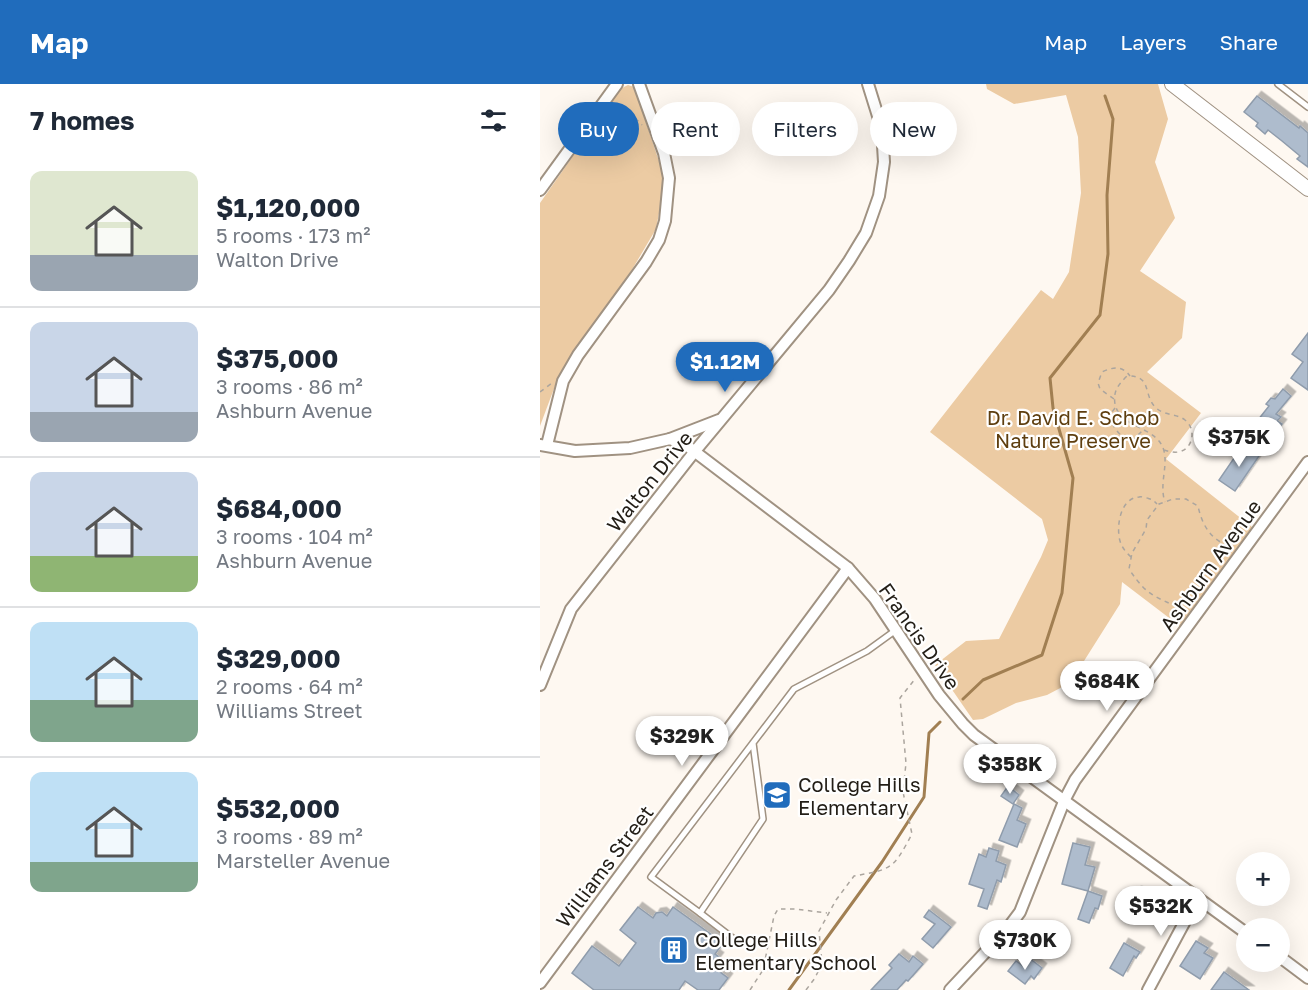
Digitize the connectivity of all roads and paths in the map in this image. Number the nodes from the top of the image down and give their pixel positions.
1 (617, 84) edge
2 (639, 84) edge
3 (868, 84) edge
4 (1172, 84) edge
5 (1278, 84) edge
6 (1308, 107) edge
7 (639, 121) edge
8 (643, 126) dead end
9 (1308, 189) edge
10 (540, 190) edge
11 (1130, 376) junction
12 (552, 383) dead end
13 (540, 392) edge
14 (1114, 400) junction
15 (1116, 406) junction
16 (722, 419) junction
17 (1143, 429) junction
18 (670, 439) junction
19 (543, 445) edge
20 (1164, 450) junction
21 (695, 451) junction
22 (1308, 462) edge
23 (1165, 502) junction
24 (1158, 506) junction
25 (1245, 548) junction
26 (1131, 558) junction
27 (848, 568) junction
28 (1194, 617) junction
29 (896, 630) junction
30 (541, 677) edge
31 (915, 679) dead end
32 (753, 743) junction
33 (1065, 799) junction
34 (1198, 897) junction
35 (700, 913) junction
36 (828, 913) junction
37 (1236, 926) edge
38 (738, 943) dead end
39 (1290, 964) edge
40 (1308, 978) edge
41 (540, 983) edge
42 (750, 990) edge
43 (806, 990) edge
44 (950, 990) edge
45 (1148, 990) edge

1 - 10 street
2 - 19 street
3 - 16 street, Walton Drive
4 - 9 street
5 - 6 lane
7 - 8 path
11 - 14 path
11 - 14 path
11 - 20 path
12 - 13 path
14 - 15 path
15 - 17 path
15 - 17 path
16 - 18 street
16 - 21 street, Walton Drive
17 - 20 path
18 - 19 street
18 - 21 street, Francis Drive
20 - 23 path
21 - 27 street, Francis Drive
21 - 30 street, Walton Drive
22 - 25 street, Ashburn Avenue
23 - 24 path
23 - 25 path
24 - 26 path
24 - 26 path
25 - 28 street, Ashburn Avenue
26 - 28 path
27 - 29 street, Francis Drive
27 - 41 street, Williams Street
28 - 33 street, Ashburn Avenue
29 - 32 lane
29 - 33 street, Francis Drive
31 - 36 path
32 - 35 lane
32 - 35 lane
33 - 34 street, Francis Drive
33 - 44 street, Ashburn Avenue
34 - 37 street, Francis Drive
34 - 45 street
35 - 38 lane
36 - 42 path
36 - 43 path
39 - 40 street

